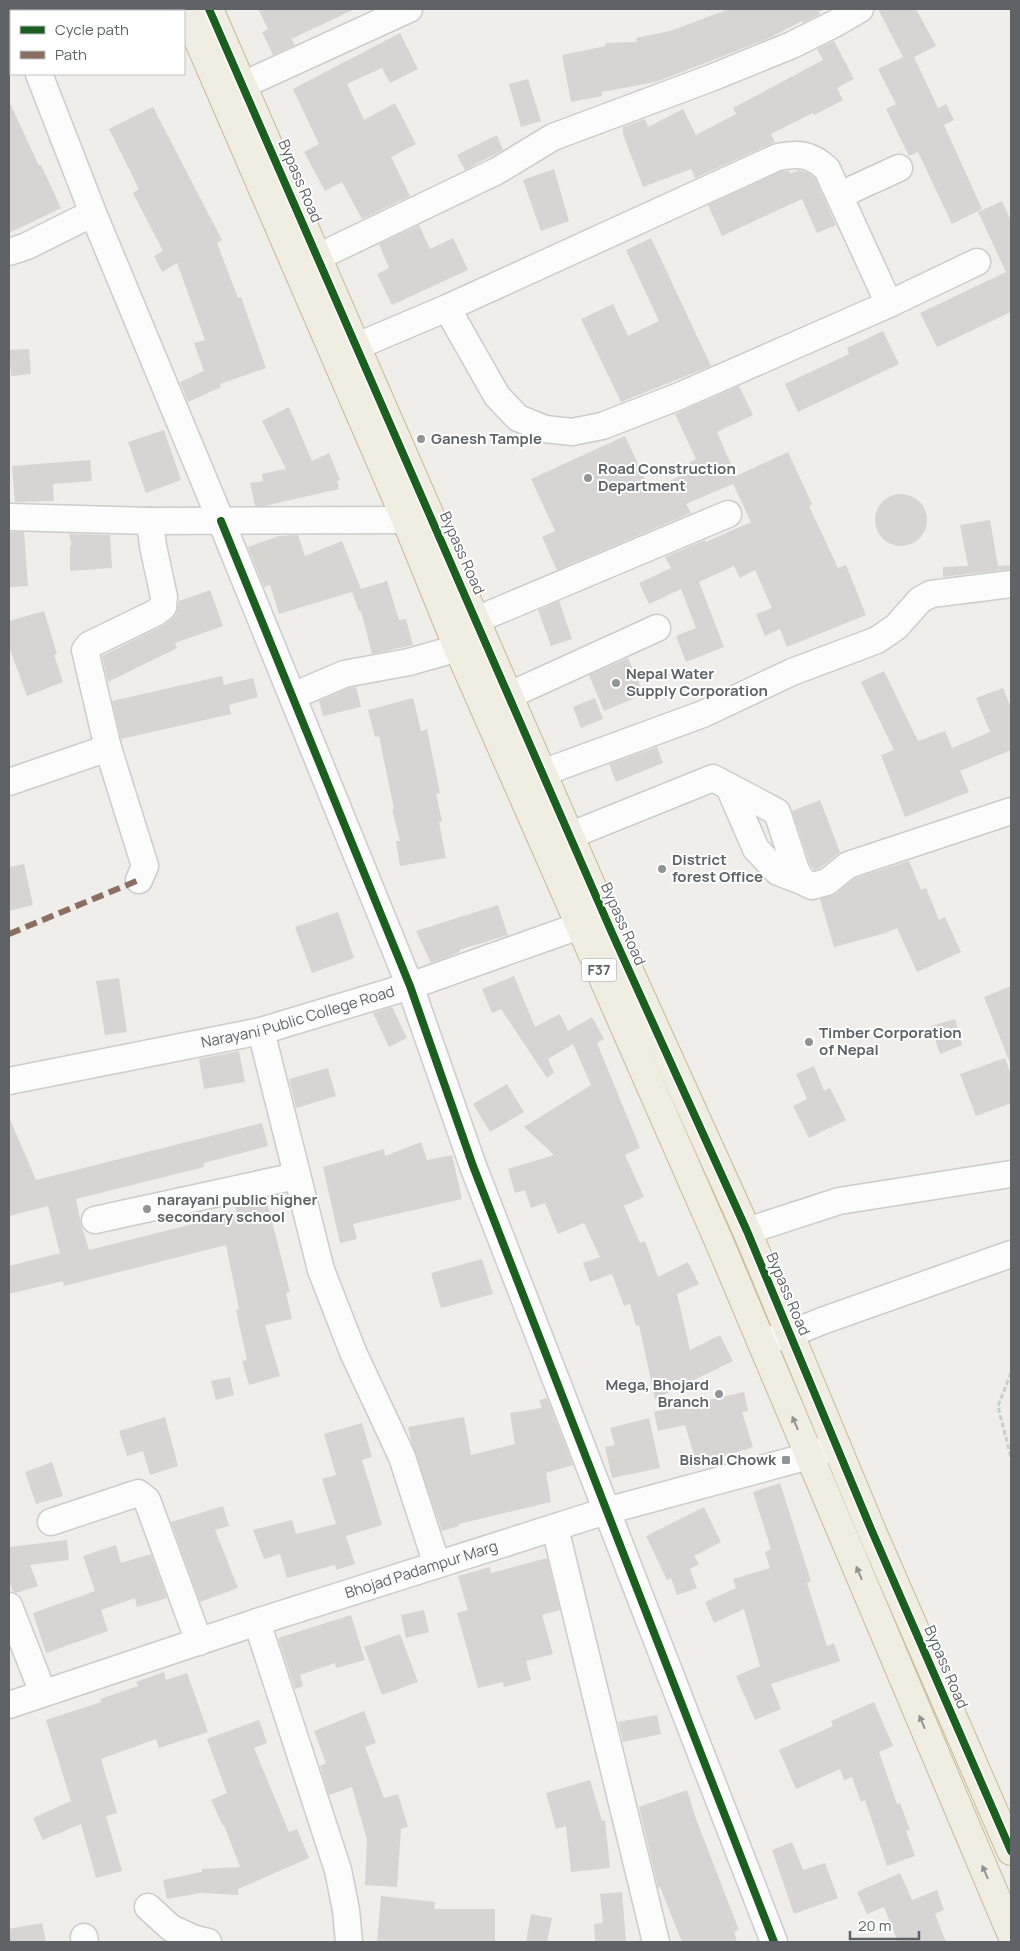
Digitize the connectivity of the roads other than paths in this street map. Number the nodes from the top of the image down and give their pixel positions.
1 (185, 9) edge
2 (209, 9) edge
3 (409, 9) edge
4 (860, 9) edge
5 (39, 75) edge
6 (243, 85) junction
7 (899, 168) dead end
8 (840, 195) junction
9 (93, 213) junction
10 (9, 252) edge
11 (318, 257) junction
12 (978, 262) dead end
13 (889, 304) junction
14 (448, 308) junction
15 (355, 347) junction
16 (728, 514) dead end
17 (9, 517) edge
18 (406, 520) junction
19 (150, 521) junction
20 (222, 521) junction
21 (1011, 584) edge
22 (476, 620) junction
23 (657, 628) dead end
24 (454, 638) junction
25 (293, 696) junction
26 (508, 696) junction
27 (108, 748) junction
28 (542, 773) junction
29 (9, 782) edge
30 (1011, 811) edge
31 (569, 836) junction
32 (139, 880) dead end
33 (580, 926) junction
34 (410, 986) junction
35 (261, 1031) junction
36 (9, 1081) edge
37 (1011, 1174) edge
38 (296, 1176) junction
39 (95, 1220) dead end
40 (747, 1231) junction
41 (1011, 1254) edge
42 (790, 1334) junction
43 (762, 1342) junction
44 (837, 1446) junction
45 (809, 1456) junction
46 (606, 1511) junction
47 (51, 1522) dead end
48 (555, 1528) junction
49 (437, 1565) junction
50 (9, 1606) edge
51 (257, 1622) junction
52 (199, 1642) junction
53 (44, 1693) junction
54 (9, 1704) edge
55 (1011, 1851) edge
56 (1004, 1894) edge
57 (148, 1907) dead end
58 (1011, 1933) edge
59 (208, 1942) edge
60 (349, 1942) edge
61 (656, 1942) edge
62 (774, 1942) edge

1 - 18 highway, F37
2 - 6 highway, Bypass Road / F37
3 - 6 street
4 - 11 street
5 - 9 street
6 - 11 highway, Bypass Road / F37
7 - 8 street
8 - 13 street
8 - 14 street
9 - 10 street
9 - 20 street
11 - 15 highway, Bypass Road / F37
12 - 13 street
13 - 14 street
14 - 15 street
15 - 22 highway, Bypass Road / F37
16 - 22 street
17 - 19 street
18 - 20 street
18 - 24 highway, F37
19 - 20 street
19 - 27 street
20 - 25 street
21 - 28 street
22 - 24 street
22 - 26 highway, Bypass Road / F37
23 - 26 street
24 - 25 street
24 - 33 highway, F37
25 - 34 street
26 - 28 highway, Bypass Road / F37
27 - 29 street
27 - 32 street
28 - 31 highway, Bypass Road / F37
30 - 31 street
31 - 40 highway, Bypass Road / F37
33 - 34 street, Narayani Public College Road
33 - 43 highway, F37
34 - 35 street, Narayani Public College Road
34 - 46 street
35 - 36 street, Narayani Public College Road
35 - 38 street
37 - 40 street
38 - 39 street
38 - 49 street
40 - 42 highway, Bypass Road / F37
41 - 42 street
42 - 43 street
42 - 44 highway, Bypass Road / F37
45 -> 43 highway, F37
44 - 45 street, Bhojad Padampur Marg
44 - 55 highway, Bypass Road / F37
45 - 46 street, Bhojad Padampur Marg
56 -> 45 highway, F37
46 - 48 street, Bhojad Padampur Marg
46 - 62 street
47 - 52 street
48 - 49 street, Bhojad Padampur Marg
48 - 61 street
49 - 51 street, Bhojad Padampur Marg
50 - 53 street
51 - 52 street, Bhojad Padampur Marg
51 - 60 street
52 - 53 street, Bhojad Padampur Marg
53 - 54 street, Bhojad Padampur Marg
56 - 58 highway, F37
57 - 59 street

